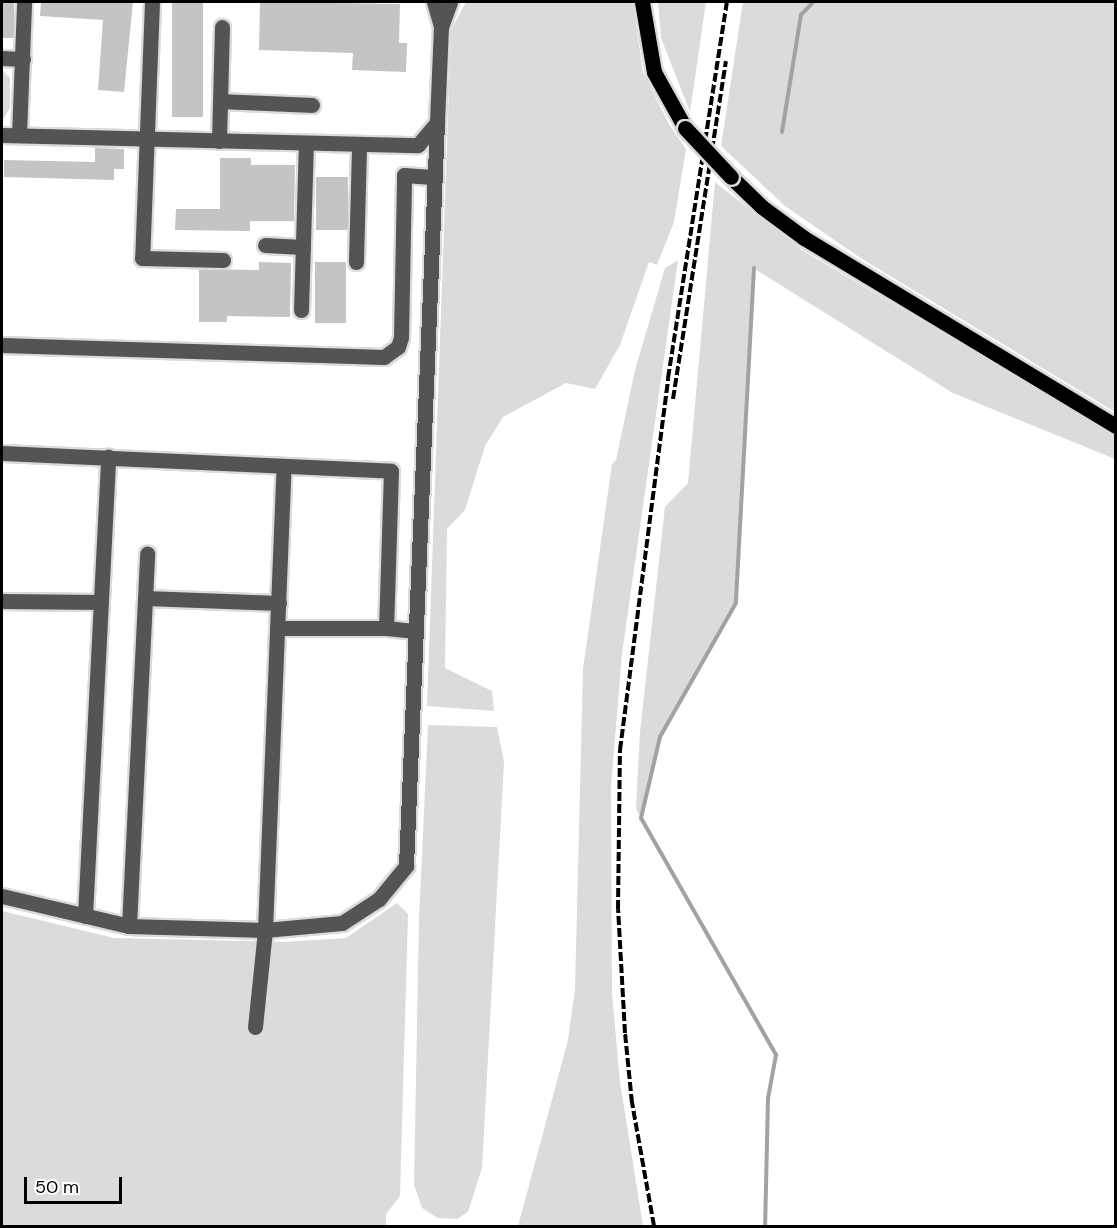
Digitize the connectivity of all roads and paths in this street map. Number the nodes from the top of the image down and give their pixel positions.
1 (24, 2) edge
2 (152, 2) edge
3 (434, 2) edge
4 (450, 2) edge
5 (642, 2) edge
6 (222, 27) dead end
7 (441, 27) junction
8 (2, 58) edge
9 (23, 59) junction
10 (220, 101) junction
11 (312, 105) dead end
12 (437, 122) junction
13 (2, 135) edge
14 (19, 135) junction
15 (147, 138) junction
16 (219, 141) junction
17 (306, 144) junction
18 (358, 146) junction
19 (435, 177) junction
20 (265, 244) dead end
21 (303, 247) junction
22 (223, 260) dead end
23 (356, 262) dead end
24 (301, 310) dead end
25 (2, 345) edge
26 (1116, 426) edge
27 (2, 453) edge
28 (108, 457) junction
29 (284, 466) junction
30 (147, 553) dead end
31 (145, 598) junction
32 (2, 601) edge
33 (101, 602) junction
34 (279, 603) junction
35 (277, 628) junction
36 (386, 628) junction
37 (416, 631) junction
38 (2, 897) edge
39 (86, 916) junction
40 (129, 926) junction
41 (265, 930) junction
42 (255, 1027) dead end

1 - 9 street
2 - 15 street
3 - 7 street
4 - 7 street
5 - 26 main road, bridge
6 - 10 street
7 - 12 street
8 - 9 street
9 - 14 street
10 - 11 street
10 - 16 street
12 - 18 street
12 - 19 street
13 - 14 street
14 - 15 street
15 - 16 street
15 - 22 street
16 - 17 street
17 - 18 street
17 - 21 street
18 - 23 street
19 - 25 street
19 - 37 street
20 - 21 street
21 - 24 street
27 - 28 street
28 - 29 street
28 - 33 street
29 - 34 street
29 - 36 street
30 - 31 street
31 - 34 street
31 - 40 street
32 - 33 street
33 - 39 street
34 - 35 street
35 - 36 street
35 - 41 street
36 - 37 street
37 - 41 street
38 - 39 street
39 - 40 street
40 - 41 street
41 - 42 street

